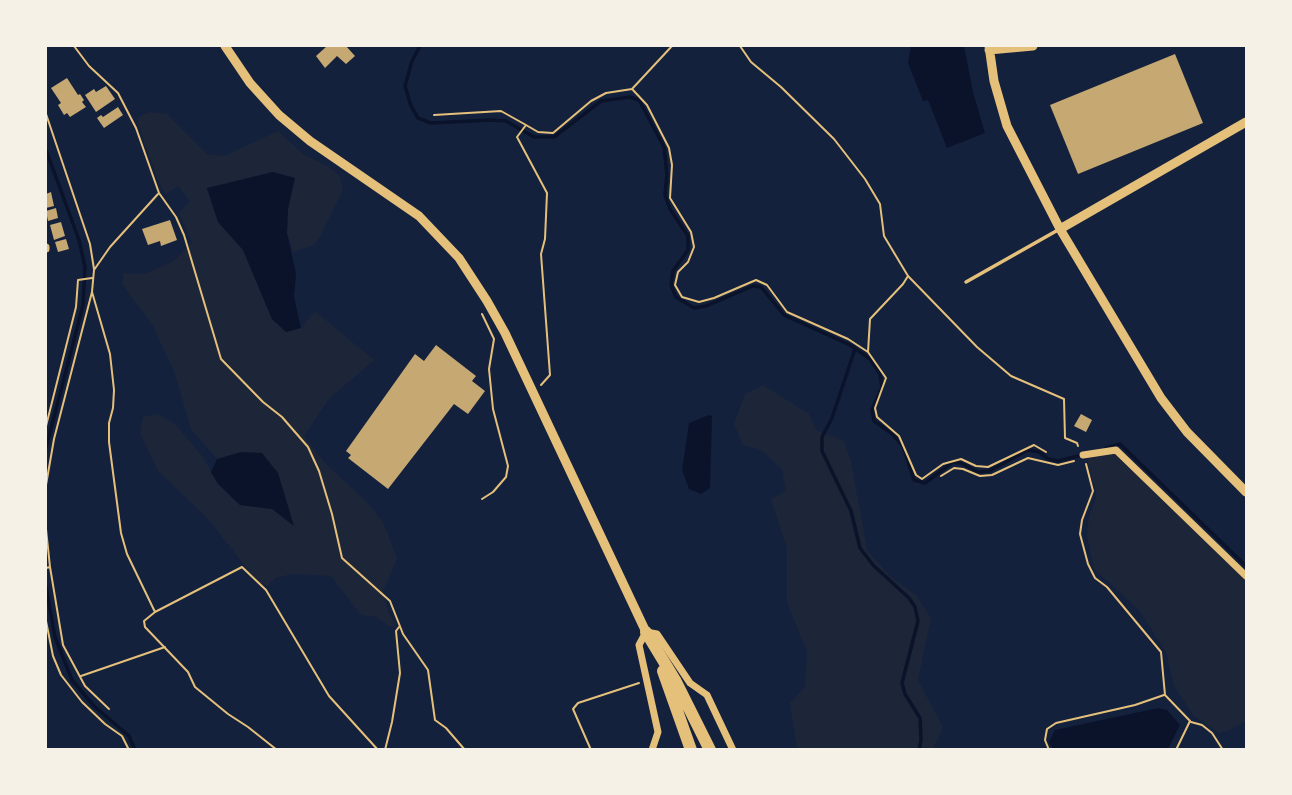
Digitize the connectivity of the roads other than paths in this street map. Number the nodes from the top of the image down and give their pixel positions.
1 (225, 46) edge
2 (1033, 46) edge
3 (989, 48) edge
4 (1247, 122) edge
5 (1060, 229) junction
6 (965, 282) dead end
7 (1084, 456) road end
8 (1247, 492) edge
9 (1247, 576) edge
10 (646, 632) junction
11 (653, 645) junction
12 (652, 750) edge
13 (691, 750) edge
14 (710, 750) edge
15 (733, 750) edge

1 - 10 street
2 - 3 street
3 - 5 street
4 - 5 street
5 - 6 lane
5 - 8 street
7 - 9 street
10 - 11 highway
10 - 12 street
10 - 15 street
11 - 13 highway
11 - 14 highway

